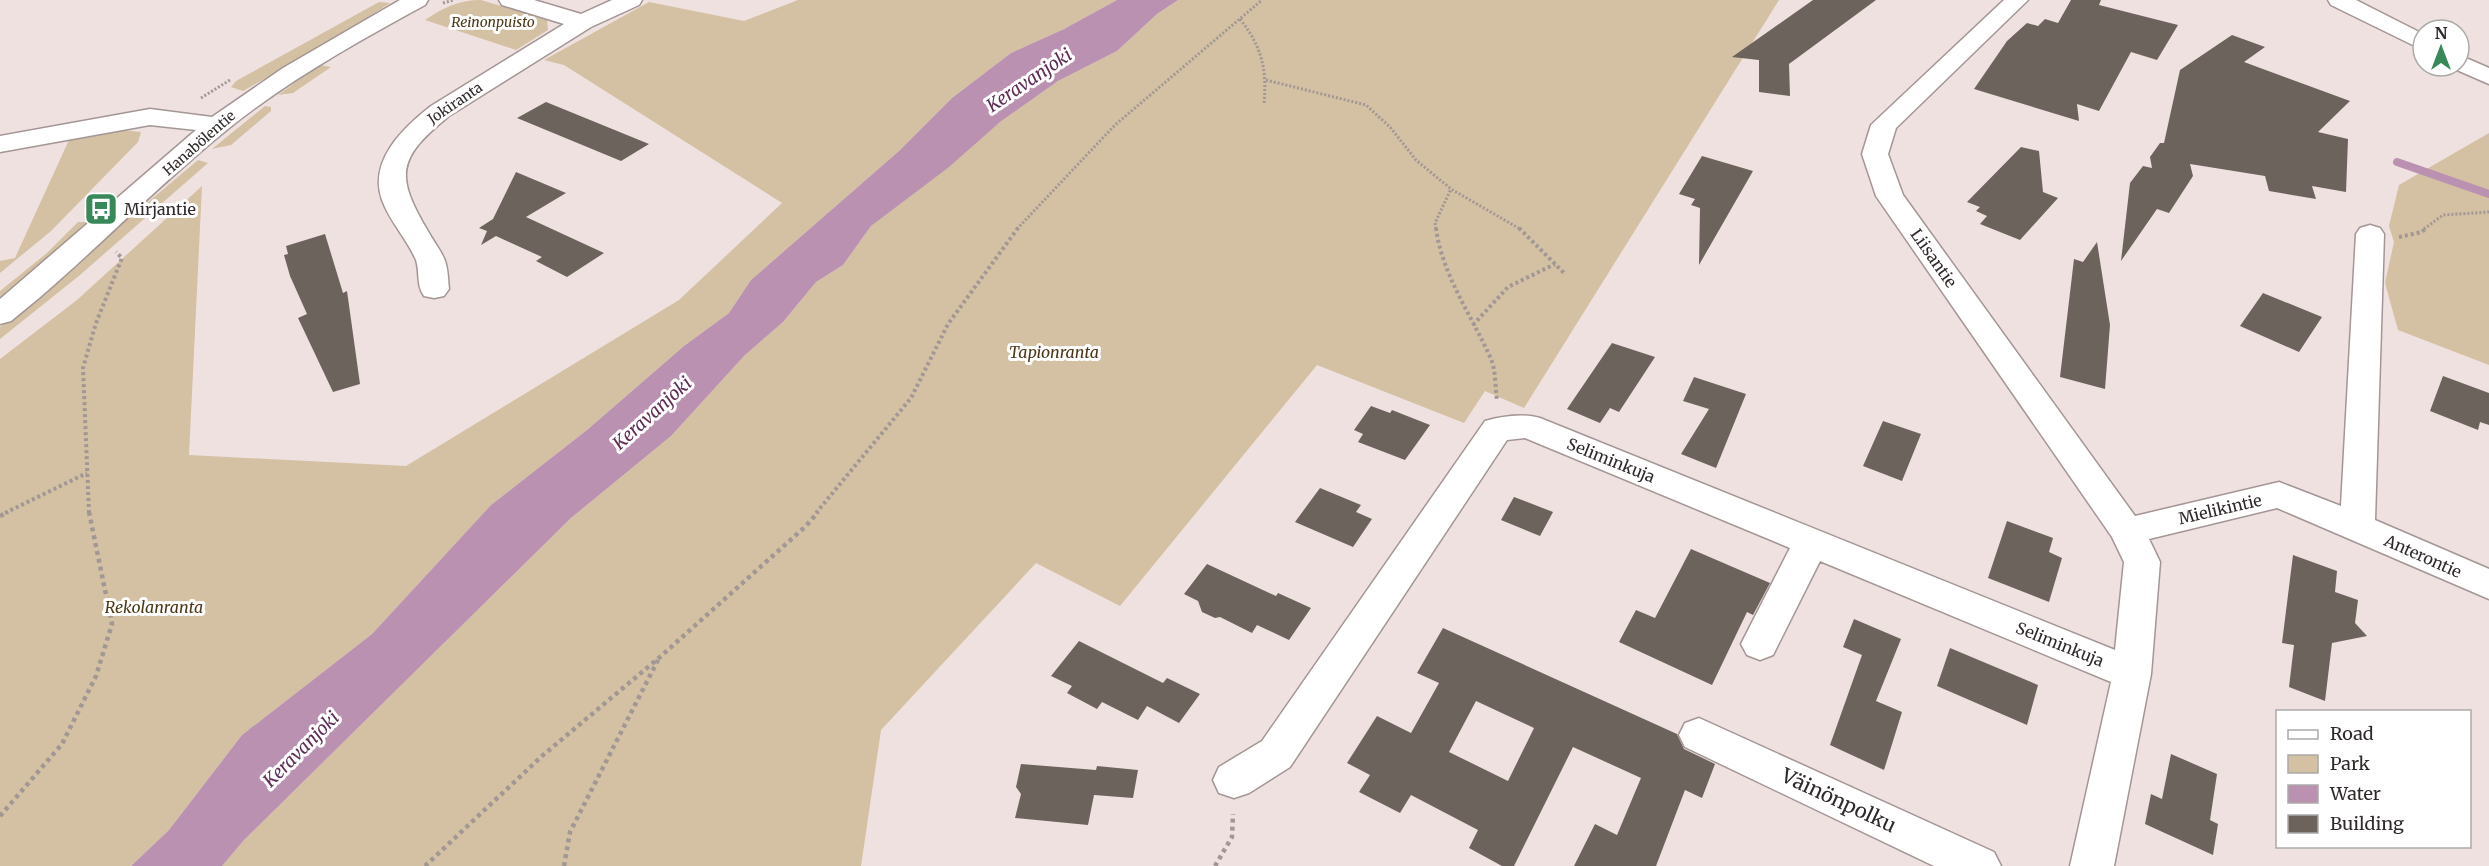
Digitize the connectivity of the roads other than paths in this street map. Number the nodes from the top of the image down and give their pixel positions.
1 (510, 0) edge
2 (631, 0) edge
3 (2017, 0) edge
4 (2339, 0) edge
5 (426, 3) edge
6 (582, 22) junction
7 (2411, 37) edge
8 (2471, 68) edge
9 (2489, 77) edge
10 (218, 125) junction
11 (0, 144) edge
12 (2370, 234) road end
13 (434, 290) dead end
14 (0, 314) edge
15 (2357, 527) junction
16 (2127, 531) junction
17 (1811, 542) junction
18 (2489, 585) edge
19 (1760, 644) dead end
20 (2132, 674) junction
21 (1699, 735) dead end
22 (1234, 780) road end
23 (1979, 866) edge
24 (2092, 866) edge

1 - 6 street
2 - 6 street, Jokiranta
3 - 16 street, Liisantie
4 - 7 street
5 - 10 street, Hanabölentie
6 - 13 street, Jokiranta
8 - 9 street
10 - 11 street
10 - 14 street, Hanabölentie
12 - 15 street
15 - 16 street, Mielikintie
15 - 18 street, Anterontie
16 - 20 street
17 - 19 street
17 - 20 street, Seliminkuja
17 - 22 street, Seliminkuja
20 - 24 street
21 - 23 street, Väinönpolku

